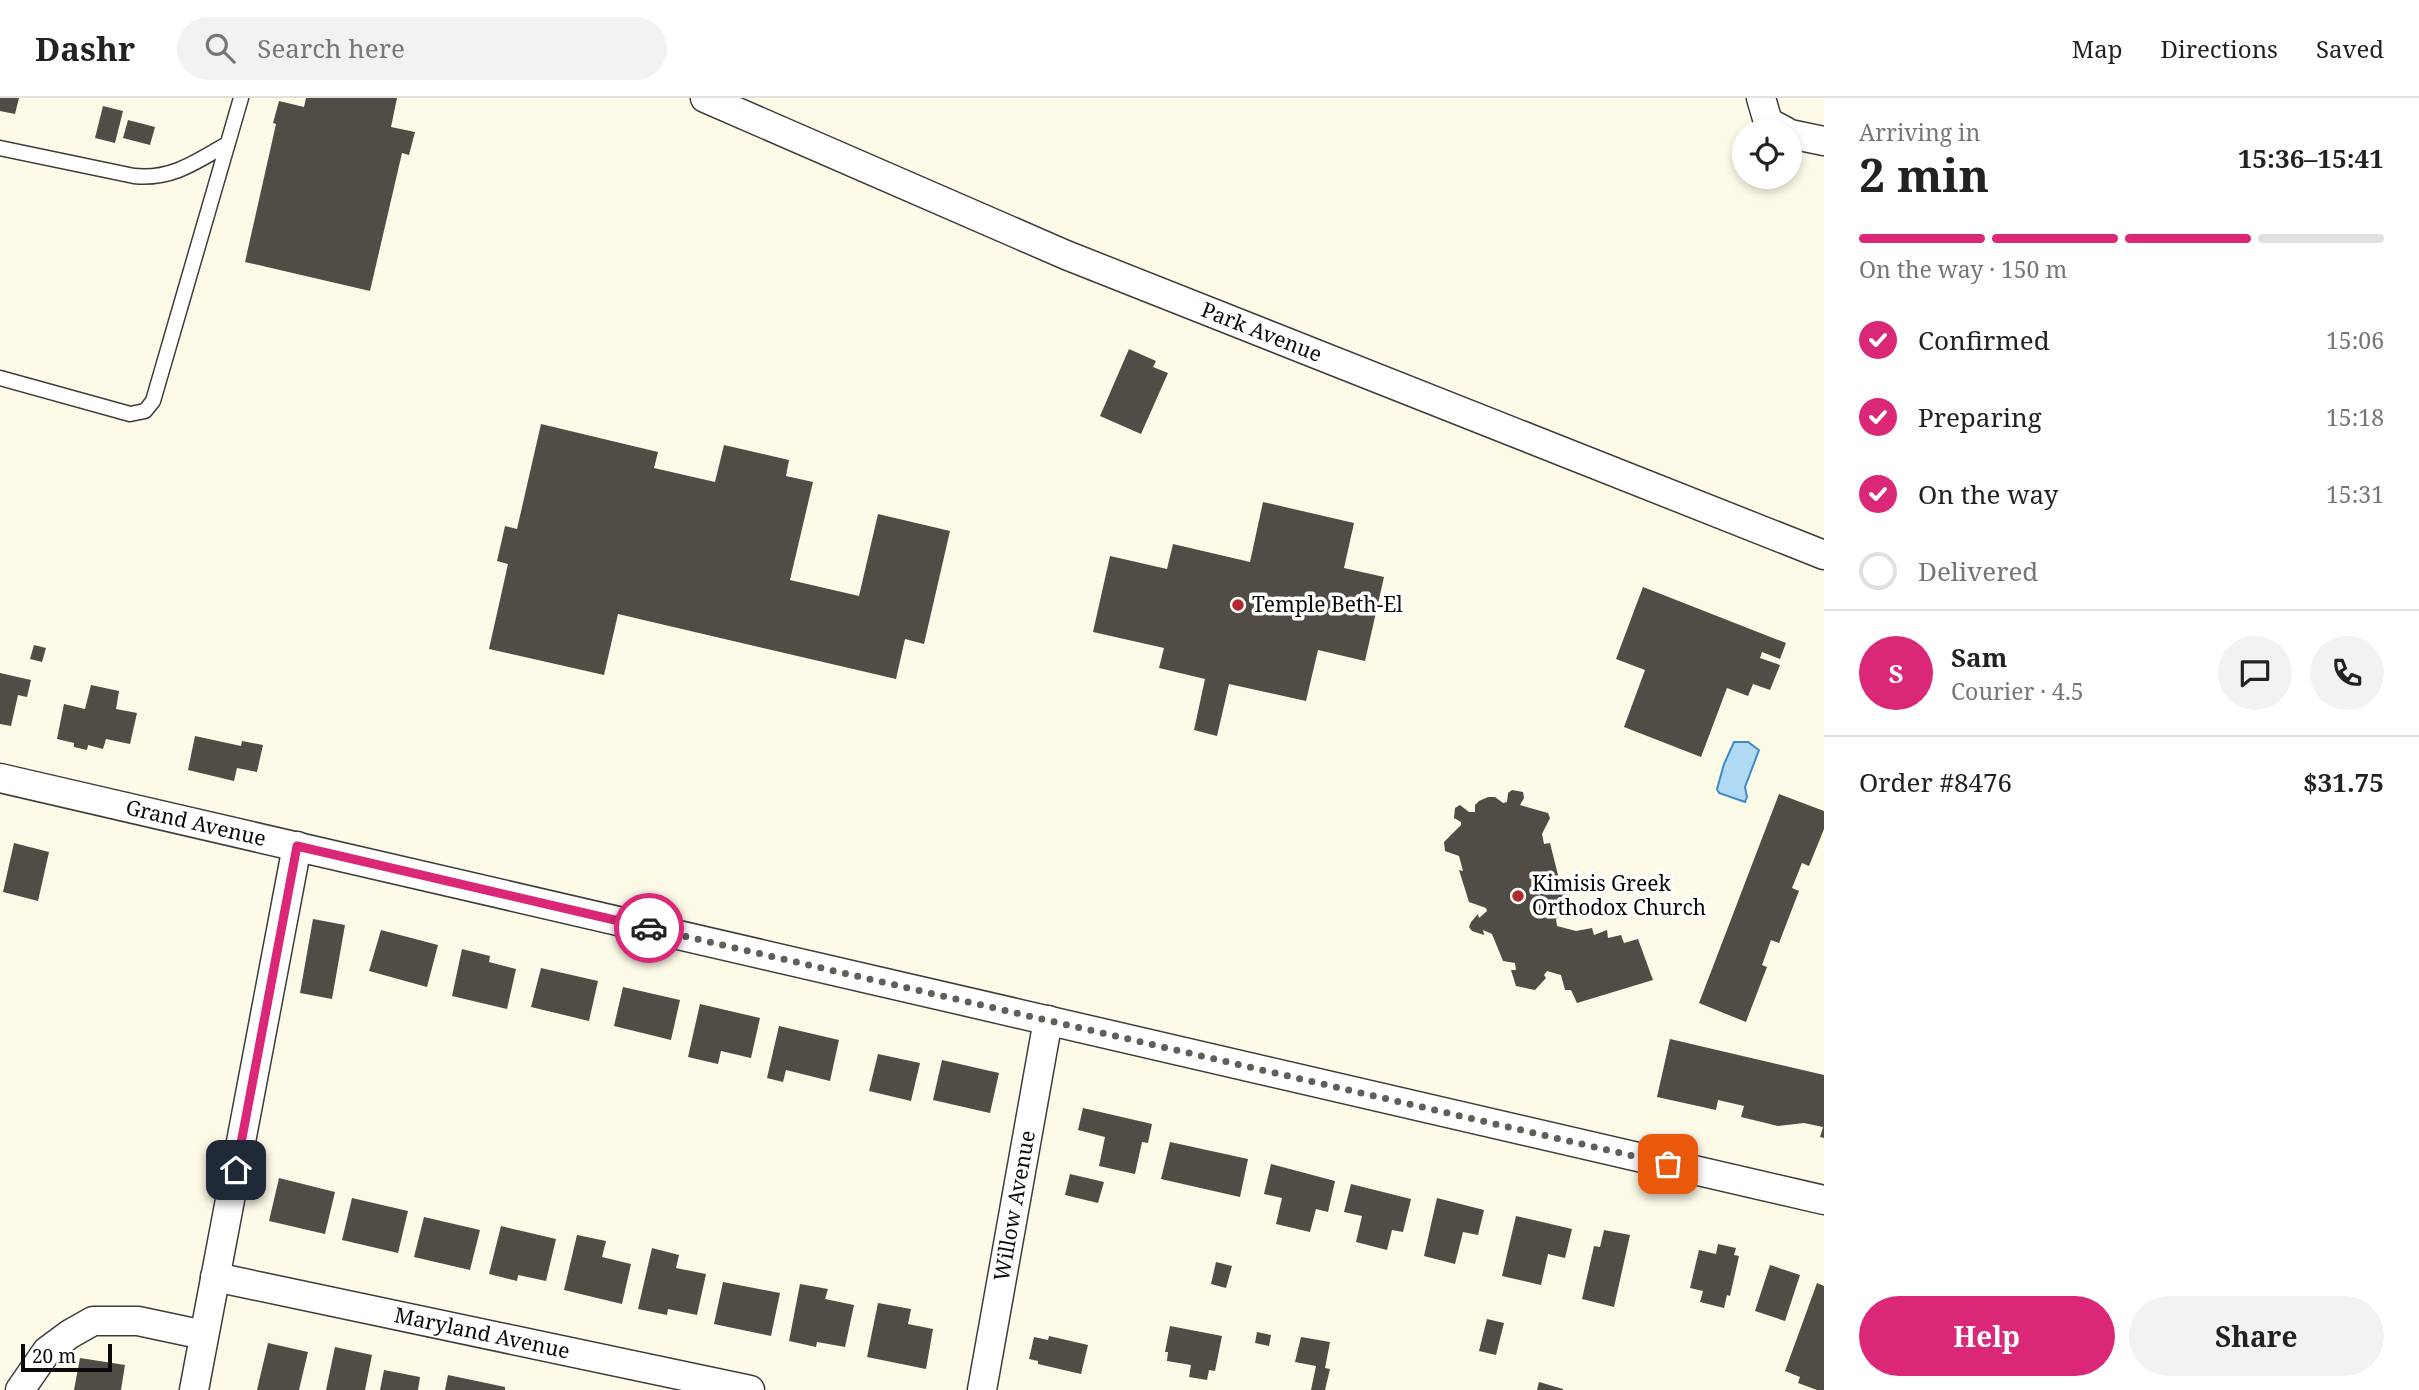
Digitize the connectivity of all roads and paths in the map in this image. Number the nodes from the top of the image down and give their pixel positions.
1 (241, 98) edge
2 (705, 98) edge
3 (1761, 98) edge
4 (1767, 119) edge
5 (1802, 136) edge
6 (1824, 141) edge
7 (227, 144) junction
8 (0, 148) edge
9 (0, 378) edge
10 (1824, 555) edge
11 (0, 778) edge
12 (297, 846) junction
13 (1048, 1020) junction
14 (1824, 1200) edge
15 (215, 1277) junction
16 (204, 1335) junction
17 (20, 1390) edge
18 (194, 1390) edge
19 (750, 1390) edge
20 (982, 1390) edge

1 - 7 lane
2 - 10 street, Park Avenue
3 - 4 street
5 - 6 street
7 - 8 lane
7 - 9 lane
11 - 12 street, Grand Avenue
12 - 13 street, Grand Avenue
12 - 15 street
13 - 14 street, Grand Avenue
13 - 20 street, Willow Avenue
15 - 16 street
15 - 19 street, Maryland Avenue
16 - 17 street
16 - 18 street

